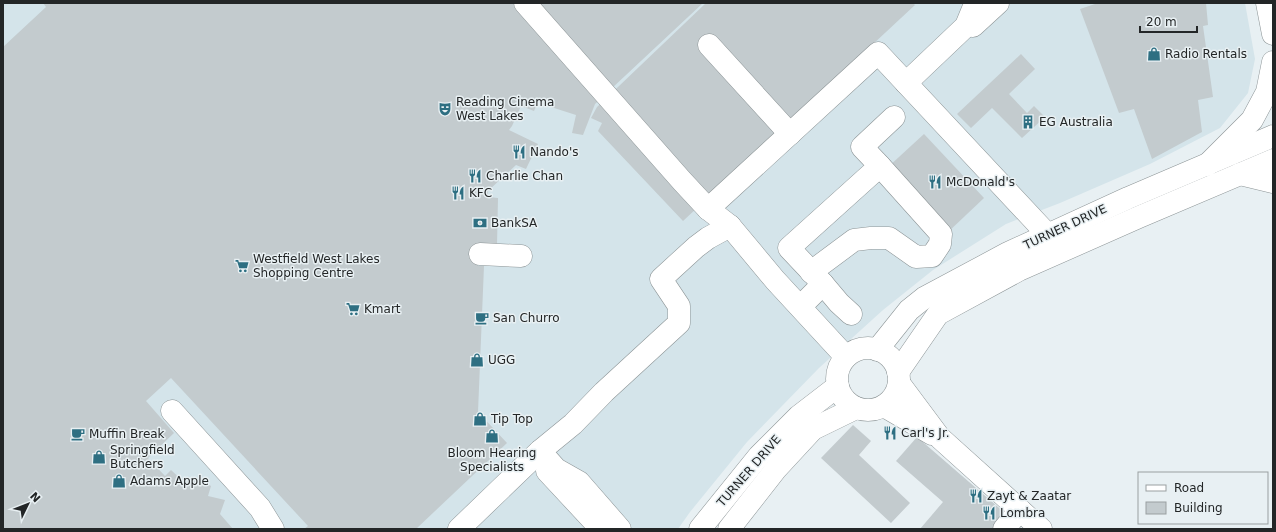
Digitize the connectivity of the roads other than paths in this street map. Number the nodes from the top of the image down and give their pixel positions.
1 (980, 3) edge
2 (998, 3) edge
3 (1267, 3) edge
4 (529, 4) edge
5 (966, 26) junction
6 (1273, 34) edge
7 (709, 45) dead end
8 (1273, 62) edge
9 (906, 83) junction
10 (894, 117) dead end
11 (790, 134) junction
12 (1273, 136) edge
13 (1273, 160) edge
14 (1207, 164) junction
15 (880, 166) junction
16 (1240, 174) junction
17 (1273, 182) edge
18 (708, 208) junction
19 (730, 226) junction
20 (1048, 235) junction
21 (746, 245) junction
22 (480, 254) dead end
23 (520, 256) dead end
24 (817, 278) junction
25 (807, 300) junction
26 (850, 314) dead end
27 (860, 353) junction
28 (899, 378) junction
29 (838, 386) junction
30 (884, 406) junction
31 (856, 408) junction
32 (172, 411) dead end
33 (940, 438) junction
34 (540, 451) junction
35 (556, 469) junction
36 (1020, 510) junction
37 (273, 529) edge
38 (459, 529) edge
39 (601, 529) edge
40 (610, 529) edge
41 (620, 529) edge
42 (700, 529) edge
43 (729, 529) edge
44 (1004, 529) edge
45 (1041, 529) edge

1 - 5 street
2 - 5 street
3 - 6 street
4 - 18 street
5 - 9 street
7 - 11 street
8 - 14 street
9 - 11 street
9 - 20 street
10 - 15 street
11 - 18 street
12 - 14 street, TURNER DRIVE
13 - 16 street, TURNER DRIVE
14 - 20 street, TURNER DRIVE
15 - 24 street
15 - 24 street
16 - 17 street
16 - 28 street, TURNER DRIVE
18 - 19 street
19 - 21 street
19 - 34 street
20 - 27 street, TURNER DRIVE
21 - 25 street
21 - 27 street
22 - 23 street
24 - 25 street
24 - 26 street
25 - 27 street
27 - 28 street
27 - 29 street
28 - 30 street
28 - 33 street
29 - 31 street
29 - 42 street, TURNER DRIVE
30 - 31 street
30 - 33 street
31 - 43 street, TURNER DRIVE
32 - 37 street
33 - 36 street
34 - 35 street
34 - 38 street
34 - 39 street
35 - 40 street
35 - 41 street
36 - 44 street
36 - 45 street

